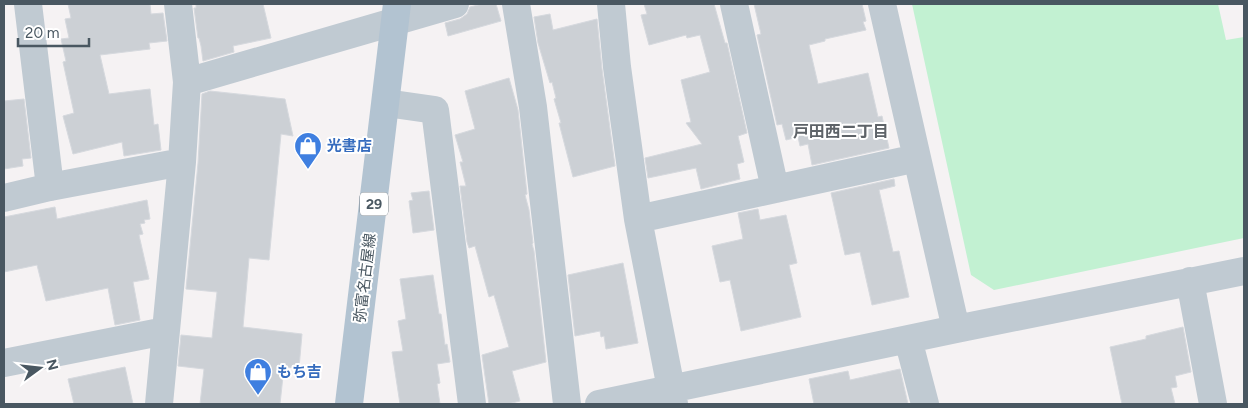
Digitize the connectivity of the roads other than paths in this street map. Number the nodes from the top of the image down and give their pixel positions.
1 (28, 4) edge
2 (178, 4) edge
3 (455, 4) edge
4 (516, 4) edge
5 (611, 4) edge
6 (734, 4) edge
7 (882, 4) edge
8 (397, 12) edge
9 (187, 82) junction
10 (386, 104) junction
11 (917, 158) junction
12 (182, 162) junction
13 (50, 187) junction
14 (775, 189) junction
15 (4, 198) edge
16 (638, 219) junction
17 (1244, 270) edge
18 (1190, 281) junction
19 (956, 329) junction
20 (165, 331) junction
21 (908, 339) junction
22 (4, 363) edge
23 (673, 396) edge
24 (159, 404) edge
25 (349, 404) edge
26 (472, 404) edge
27 (567, 404) edge
28 (599, 404) edge
29 (924, 404) edge
30 (1213, 404) edge

1 - 13 street
2 - 9 street
3 - 8 street
4 - 27 street
5 - 16 street
6 - 14 street
7 - 11 street
8 - 9 street
8 - 10 main road, 弥富名古屋線 / 29
9 - 12 street
10 - 25 main road, 弥富名古屋線 / 29
10 - 26 street
11 - 14 street
11 - 19 street
12 - 13 street
12 - 20 street
13 - 15 street
14 - 16 street
16 - 23 street
17 - 18 street
18 - 19 street
18 - 30 street
19 - 21 street
20 - 22 street
20 - 24 street
21 - 23 street
21 - 29 street
23 - 28 street

